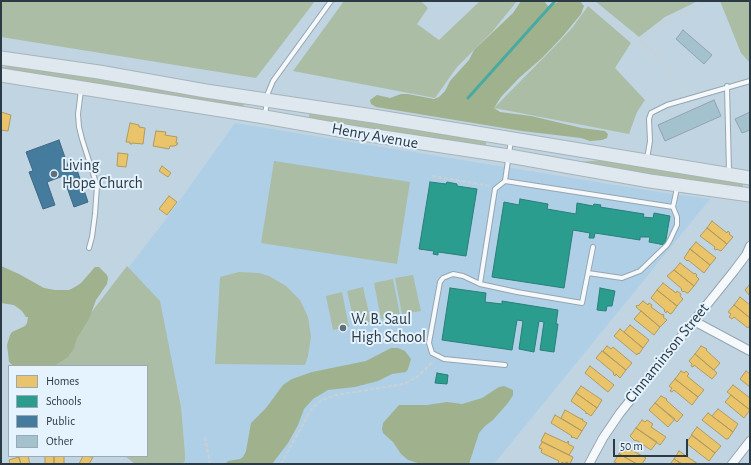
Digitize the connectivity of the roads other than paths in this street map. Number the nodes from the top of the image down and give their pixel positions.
1 (331, 1) edge
2 (1, 58) edge
3 (1, 75) edge
4 (750, 80) edge
5 (727, 86) junction
6 (81, 88) junction
7 (267, 101) junction
8 (265, 117) junction
9 (511, 140) junction
10 (509, 156) junction
11 (647, 162) junction
12 (729, 175) junction
13 (750, 178) edge
14 (505, 181) junction
15 (678, 184) junction
16 (750, 195) edge
17 (673, 207) junction
18 (750, 246) edge
19 (593, 247) dead end
20 (89, 248) dead end
21 (588, 273) junction
22 (480, 284) junction
23 (694, 320) junction
24 (750, 352) edge
25 (505, 365) dead end
26 (750, 441) edge
27 (588, 464) edge
28 (732, 464) edge

1 - 7 lane
2 - 7 main road, Henry Avenue
3 - 6 main road, Henry Avenue
4 - 5 lane
5 - 11 lane
5 - 12 lane
6 - 8 main road, Henry Avenue
6 - 20 lane
7 - 8 lane
7 - 9 main road, Henry Avenue
8 - 10 main road, Henry Avenue
9 - 10 lane
9 - 11 main road, Henry Avenue
10 - 14 lane
10 - 15 main road, Henry Avenue
11 - 12 main road, Henry Avenue
12 - 13 main road, Henry Avenue
14 - 17 lane
14 - 22 lane
15 - 16 main road, Henry Avenue
15 - 17 lane
17 - 21 lane
18 - 23 street, Cinnaminson Street
19 - 21 lane
21 - 22 lane
22 - 25 lane
23 - 24 street
23 - 27 street, Cinnaminson Street
26 - 28 street

